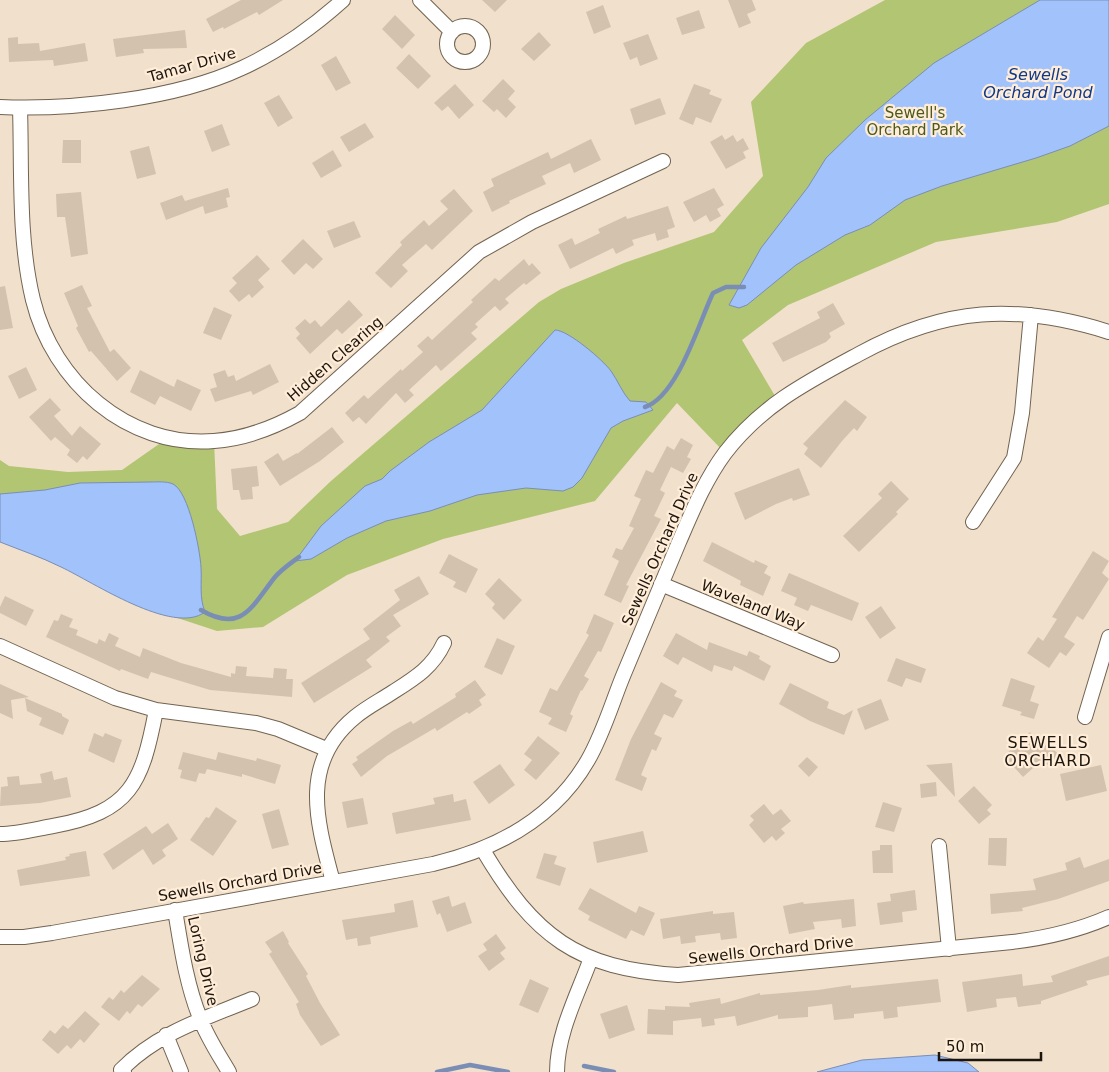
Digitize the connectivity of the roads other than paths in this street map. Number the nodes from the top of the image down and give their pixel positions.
1 (343, 0) edge
2 (420, 0) edge
3 (452, 32) dead end
4 (0, 107) edge
5 (20, 108) junction
6 (663, 161) dead end
7 (1031, 315) junction
8 (1109, 332) edge
9 (973, 522) dead end
10 (661, 584) junction
11 (1109, 637) edge
12 (444, 642) dead end
13 (0, 646) edge
14 (832, 655) dead end
15 (156, 710) junction
16 (1085, 717) dead end
17 (326, 749) junction
18 (0, 834) edge
19 (939, 846) dead end
20 (483, 850) junction
21 (332, 882) junction
22 (175, 910) junction
23 (1109, 917) edge
24 (0, 936) edge
25 (949, 949) junction
26 (591, 958) junction
27 (252, 999) dead end
28 (200, 1020) junction
29 (166, 1035) junction
30 (124, 1072) edge
31 (181, 1072) edge
32 (229, 1072) edge
33 (557, 1072) edge

1 - 5 street, Tamar Drive
2 - 3 street
4 - 5 street, Tamar Drive
5 - 6 street, Hidden Clearing
7 - 8 street, Sewells Orchard Drive
7 - 9 street
7 - 10 street, Sewells Orchard Drive
10 - 14 street, Waveland Way
10 - 20 street, Sewells Orchard Drive
11 - 16 street
12 - 17 street
13 - 15 street
15 - 17 street
15 - 18 street
17 - 21 street
19 - 25 street
20 - 21 street, Sewells Orchard Drive
20 - 26 street, Sewells Orchard Drive
21 - 22 street, Sewells Orchard Drive
22 - 24 street, Sewells Orchard Drive
22 - 28 street, Loring Drive
23 - 25 street, Sewells Orchard Drive
25 - 26 street, Sewells Orchard Drive
26 - 33 street
27 - 28 street, Loring Drive
28 - 29 street, Loring Drive
28 - 32 street, Loring Drive
29 - 30 street, Loring Drive
29 - 31 street

